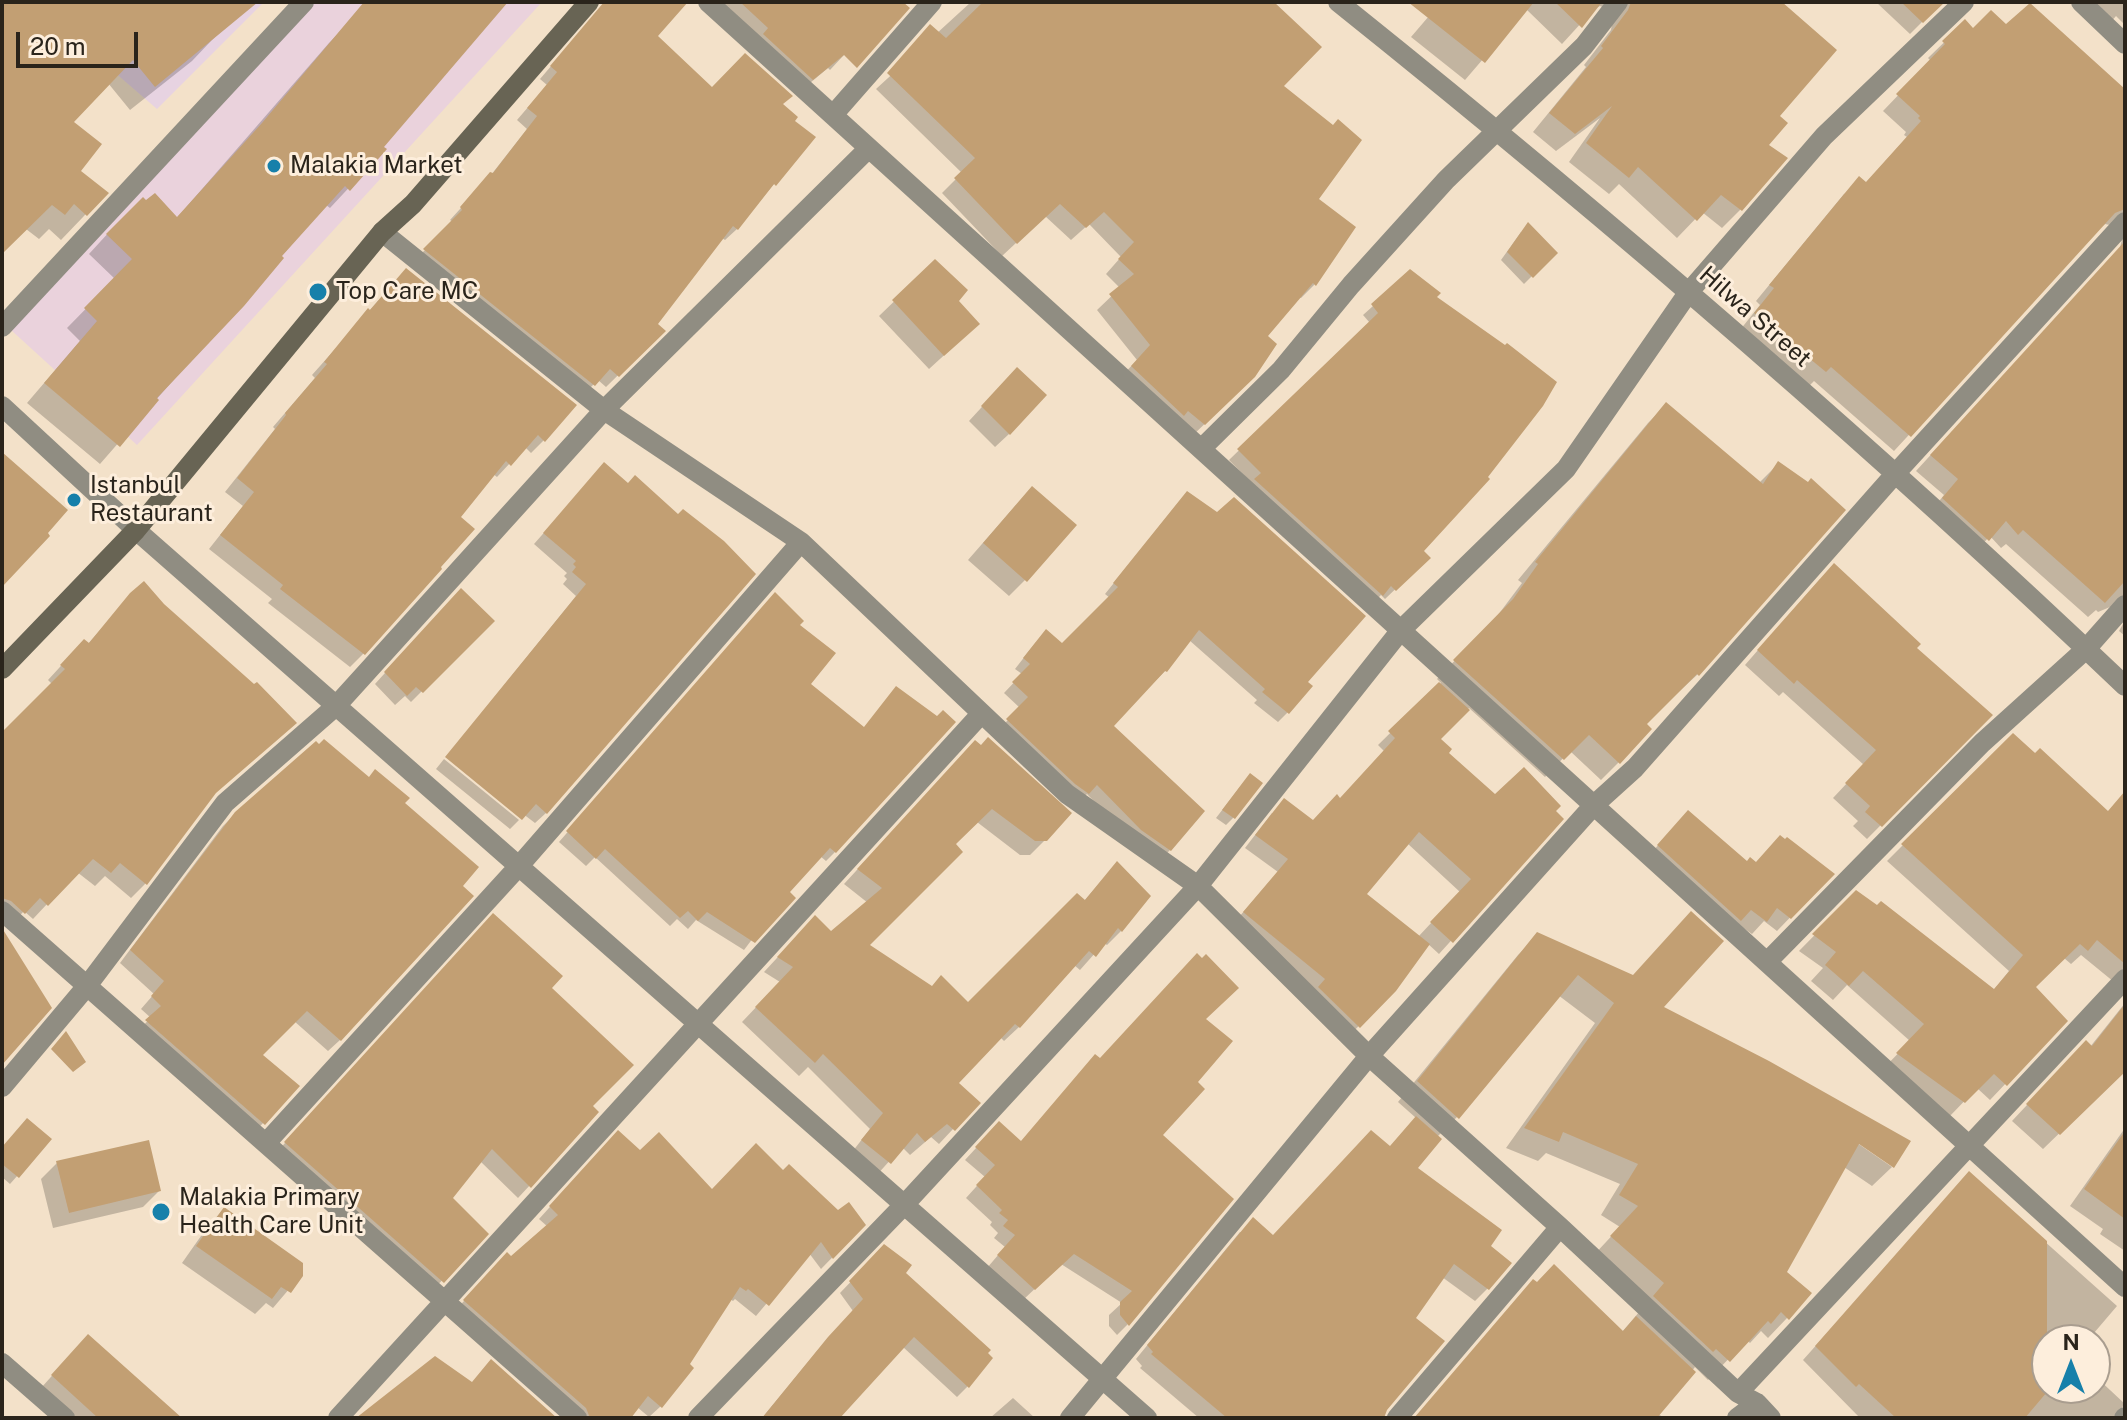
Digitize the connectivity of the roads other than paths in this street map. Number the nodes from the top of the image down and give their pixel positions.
1 (304, 2) edge
2 (589, 2) edge
3 (708, 2) edge
4 (932, 2) edge
5 (1338, 2) edge
6 (1618, 2) edge
7 (1964, 2) edge
8 (2081, 2) edge
9 (2125, 44) edge
10 (833, 115) junction
11 (1497, 129) junction
12 (869, 148) junction
13 (2125, 222) edge
14 (382, 232) junction
15 (1688, 293) junction
16 (2, 327) edge
17 (2, 406) edge
18 (604, 410) junction
19 (1201, 449) junction
20 (1895, 474) junction
21 (136, 530) junction
22 (801, 542) junction
23 (2125, 605) edge
24 (1401, 630) junction
25 (2086, 649) junction
26 (2, 669) edge
27 (2125, 686) edge
28 (336, 706) junction
29 (981, 714) junction
30 (1594, 805) junction
31 (519, 866) junction
32 (1198, 886) junction
33 (2, 911) edge
34 (1767, 962) junction
35 (2125, 979) edge
36 (87, 986) junction
37 (698, 1023) junction
38 (1369, 1056) junction
39 (2, 1087) edge
40 (266, 1143) junction
41 (1969, 1146) junction
42 (904, 1205) junction
43 (1560, 1227) junction
44 (2125, 1287) edge
45 (444, 1301) junction
46 (2, 1363) edge
47 (1102, 1379) junction
48 (1738, 1393) junction
49 (1764, 1411) edge
50 (65, 1418) edge
51 (338, 1418) edge
52 (577, 1418) edge
53 (698, 1418) edge
54 (1070, 1418) edge
55 (1147, 1418) edge
56 (1397, 1418) edge
57 (1737, 1418) edge

1 - 16 street
2 - 14 street
3 - 10 street
4 - 10 street
5 - 11 street, Hilwa Street
6 - 11 street
7 - 15 street
8 - 9 street
10 - 12 street
11 - 15 street, Hilwa Street
11 - 19 street
12 - 18 street
12 - 19 street
13 - 20 street
14 - 18 street
14 - 21 street
15 - 20 street, Hilwa Street
15 - 24 street
17 - 21 street
18 - 22 street
18 - 28 street
19 - 24 street
20 - 25 street, Hilwa Street
20 - 30 street
21 - 26 street
21 - 28 street
22 - 29 street
22 - 31 street
23 - 25 street
24 - 30 street
24 - 32 street
25 - 27 street, Hilwa Street
25 - 34 street
28 - 31 street
28 - 36 street
29 - 32 street
29 - 37 street
30 - 34 street
30 - 38 street
31 - 37 street
31 - 40 street
32 - 38 street
32 - 42 street
33 - 36 street
34 - 41 street
35 - 41 street
36 - 39 street
36 - 40 street
37 - 42 street
37 - 45 street
38 - 43 street
38 - 47 street
40 - 45 street
41 - 44 street
41 - 48 street
42 - 47 street
42 - 53 street
43 - 48 street
43 - 56 street
45 - 51 street
45 - 52 street
46 - 50 street
47 - 54 street
47 - 55 street
48 - 49 street
49 - 57 street

